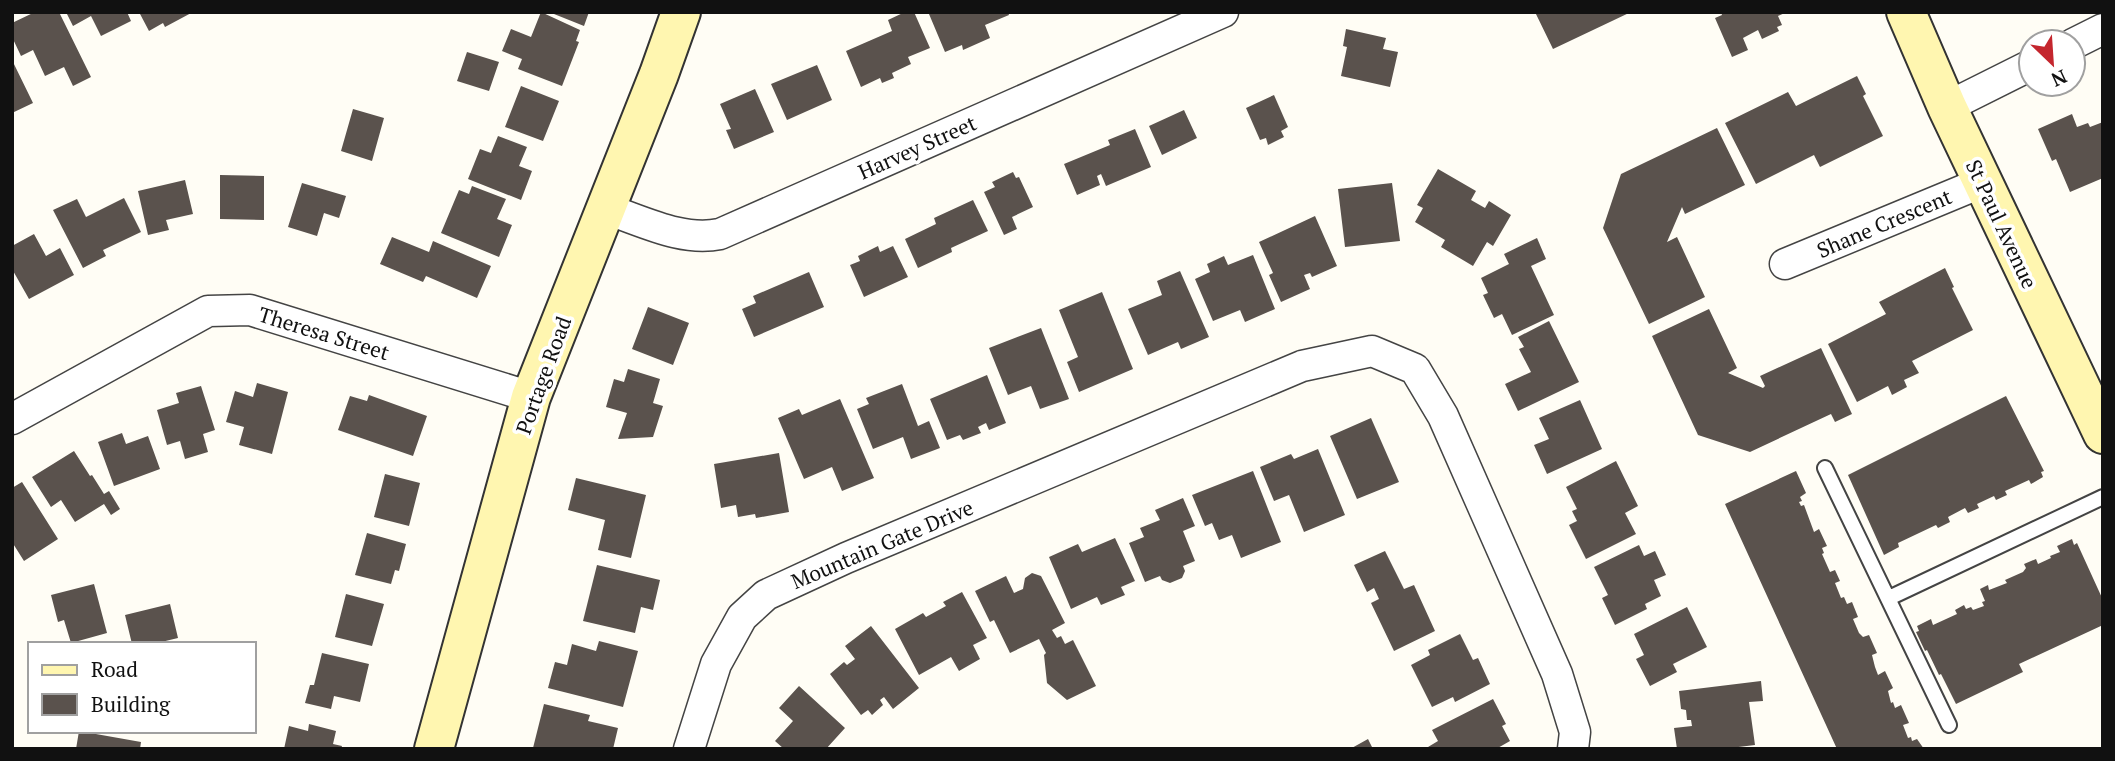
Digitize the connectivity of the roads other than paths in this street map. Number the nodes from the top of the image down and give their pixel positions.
1 (681, 12) edge
2 (1223, 12) edge
3 (1906, 12) edge
4 (2103, 29) edge
5 (2087, 37) edge
6 (2017, 72) edge
7 (1947, 107) junction
8 (1983, 182) junction
9 (606, 209) junction
10 (1786, 264) dead end
11 (531, 397) junction
12 (12, 419) edge
13 (2103, 434) edge
14 (1825, 468) dead end
15 (2103, 497) edge
16 (1889, 597) junction
17 (1949, 725) dead end
18 (434, 749) edge
19 (689, 749) edge
20 (1573, 749) edge

1 - 9 street, Portage Road
2 - 9 street, Harvey Street
3 - 7 street, St Paul Avenue
4 - 5 street
6 - 7 street
7 - 8 street, St Paul Avenue
8 - 10 street, Shane Crescent
8 - 13 street, St Paul Avenue
9 - 11 street, Portage Road
11 - 12 street, Theresa Street
11 - 18 street, Portage Road
14 - 16 lane
15 - 16 lane
16 - 17 lane
19 - 20 street, Mountain Gate Drive

